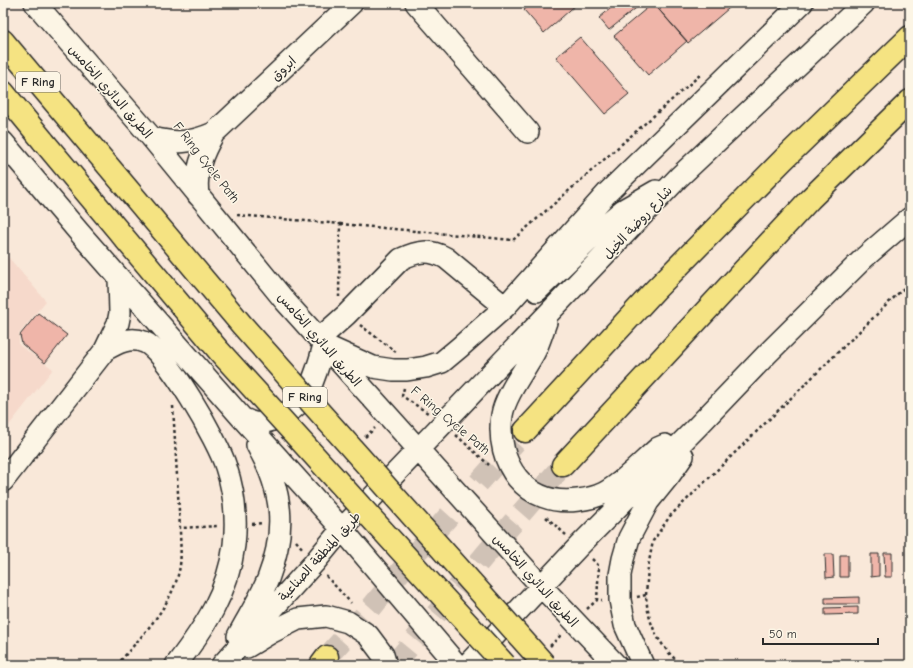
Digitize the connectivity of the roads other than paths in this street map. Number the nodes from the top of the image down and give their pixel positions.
1 (35, 3) edge
2 (352, 3) edge
3 (416, 3) edge
4 (802, 3) edge
5 (864, 3) edge
6 (910, 37) edge
7 (3, 41) edge
8 (3, 92) edge
9 (910, 101) edge
10 (528, 132) dead end
11 (214, 133) junction
12 (152, 138) junction
13 (3, 142) edge
14 (679, 177) junction
15 (198, 195) junction
16 (910, 218) edge
17 (119, 278) junction
18 (505, 307) junction
19 (549, 314) junction
20 (322, 342) junction
21 (105, 350) junction
22 (242, 418) junction
23 (697, 428) junction
24 (525, 431) tunnel mouth
25 (418, 450) junction
26 (563, 465) tunnel mouth
27 (3, 481) edge
28 (342, 529) junction
29 (541, 586) junction
30 (223, 664) edge
31 (176, 665) edge
32 (386, 665) edge
33 (457, 665) edge
34 (467, 665) edge
35 (505, 665) edge
36 (545, 665) edge
37 (616, 665) edge
38 (643, 665) edge

1 - 12 street, الطريق الدائري الخامس
2 - 11 street, ابروق
3 - 10 street
4 - 18 street
5 - 14 street, شارع روضة الخيل
6 - 24 highway
7 - 36 highway, F Ring, bridge
8 - 35 highway, F Ring, bridge
9 - 26 highway
11 - 12 street, ابروق
11 - 15 street, ابروق
12 - 15 street, الطريق الدائري الخامس
13 - 17 street
14 - 18 street
14 - 19 street, شارع روضة الخيل
15 - 20 street, الطريق الدائري الخامس
16 - 23 street
17 - 21 street
17 - 22 street
18 - 20 street
18 - 20 street
19 - 23 street
19 - 25 street, شارع روضة الخيل
20 - 22 street
20 - 25 street, الطريق الدائري الخامس
21 - 27 street
21 - 31 street
22 - 28 street
22 - 30 street
23 - 29 street
23 - 38 street
25 - 28 street, طريق المنطقة الصناعية
25 - 29 street, الطريق الدائري الخامس
28 - 30 street, طريق المنطقة الصناعية
28 - 33 street
29 - 34 street
29 - 37 street, الطريق الدائري الخامس
30 - 32 street

